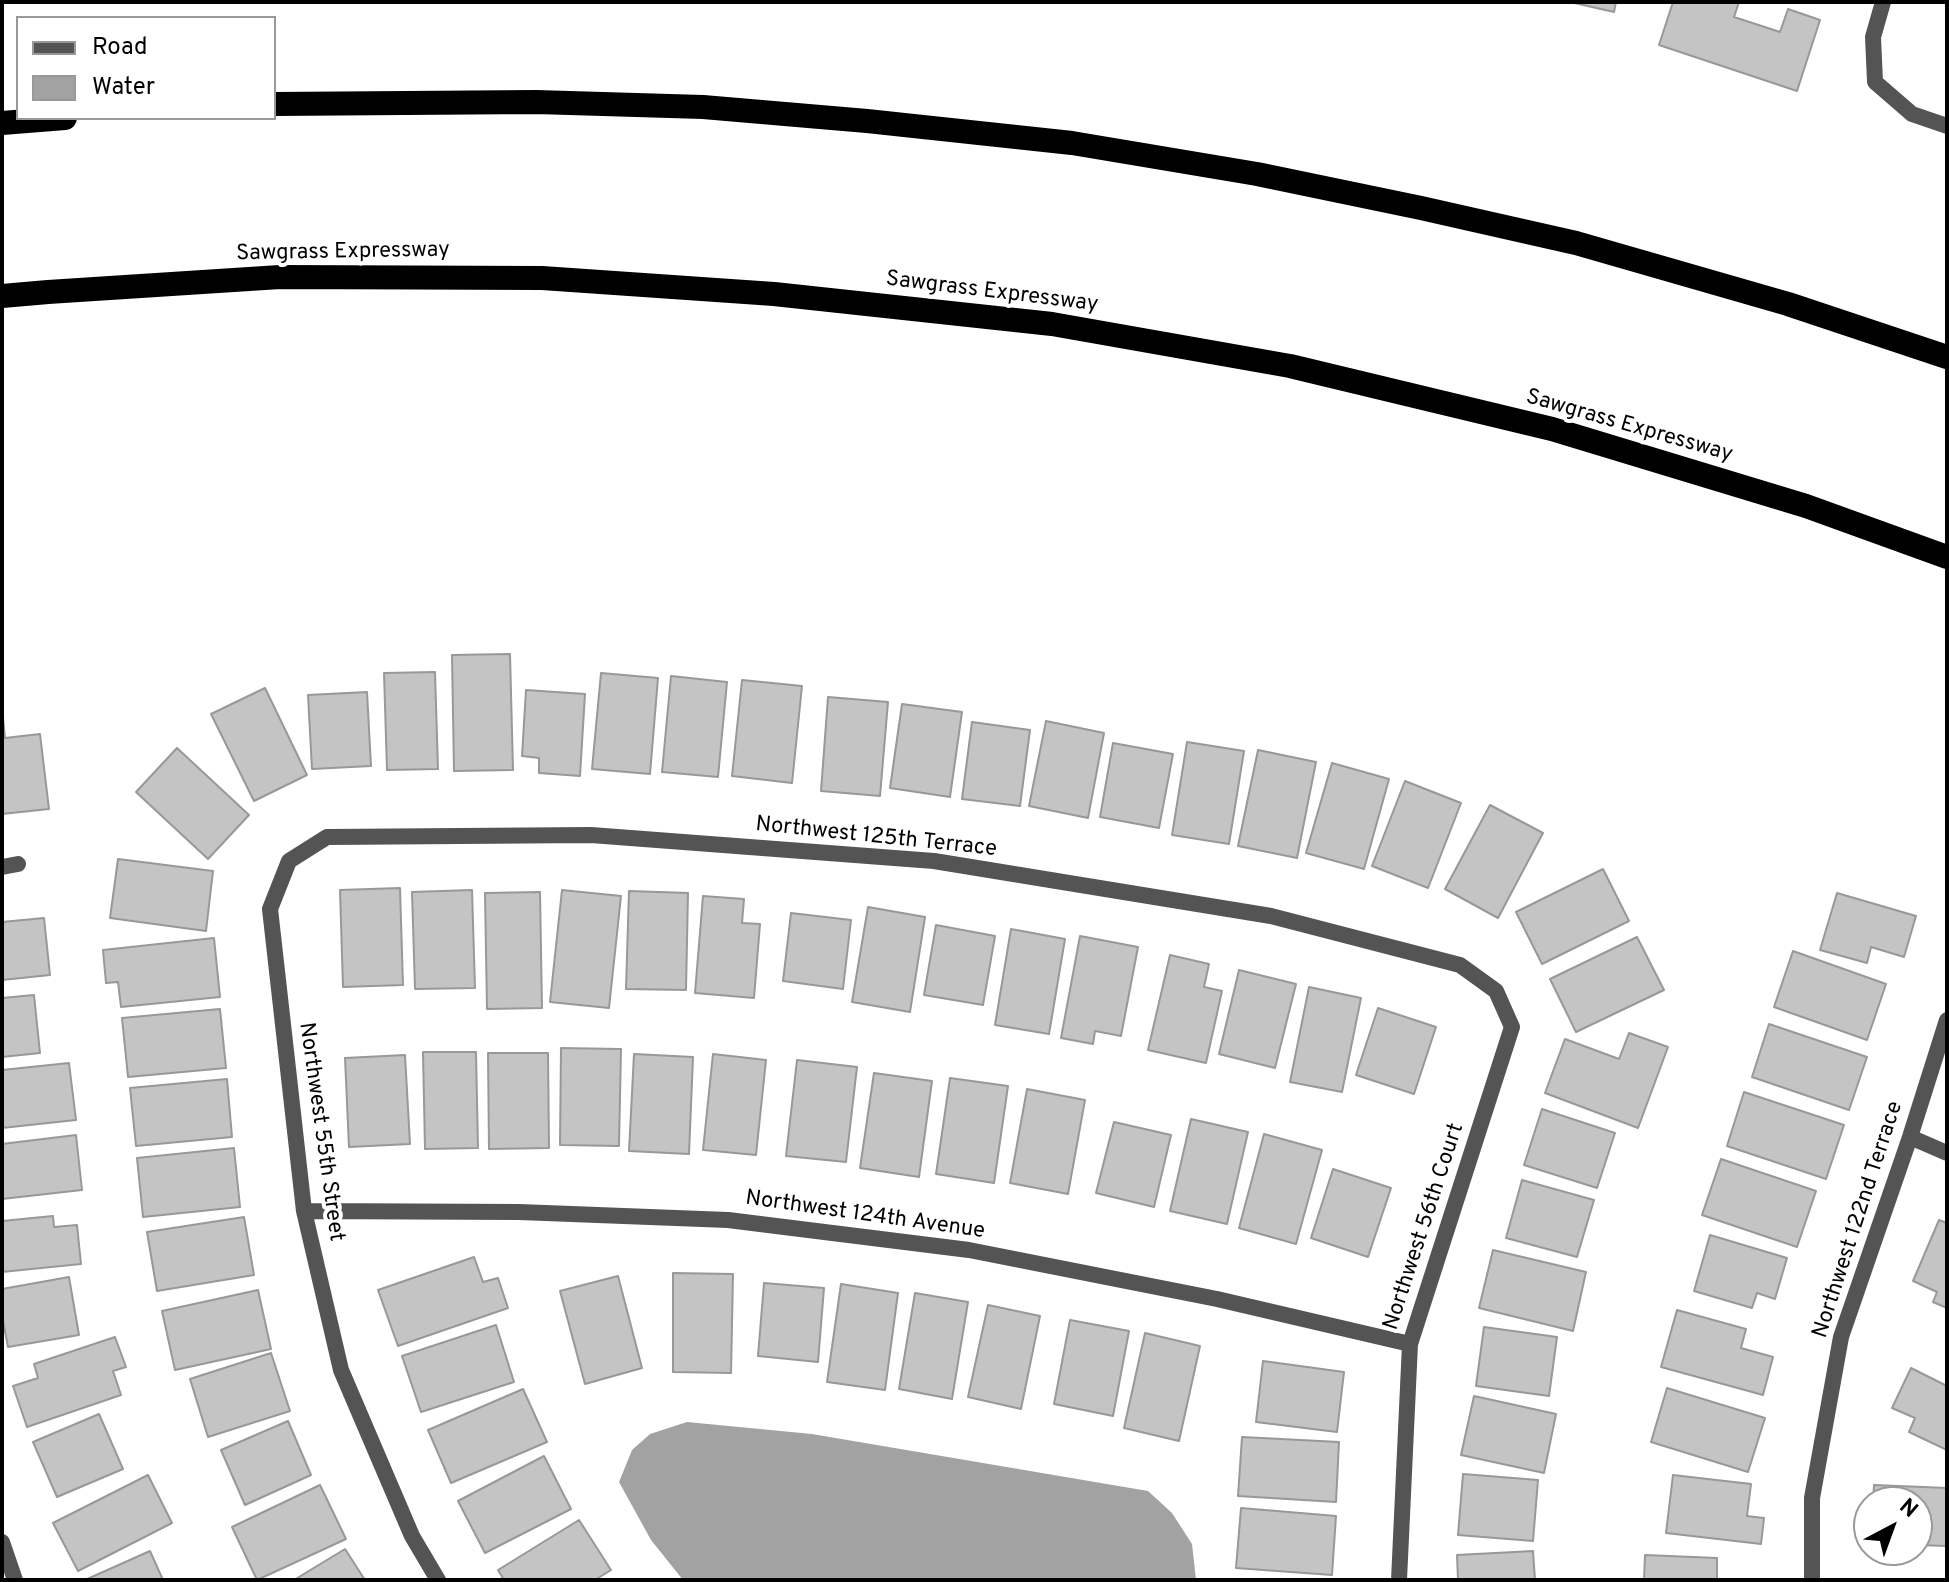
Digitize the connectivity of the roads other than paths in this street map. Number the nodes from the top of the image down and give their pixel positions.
1 (1883, 2) edge
2 (276, 104) edge
3 (40, 120) edge
4 (2, 123) edge
5 (1947, 126) edge
6 (2, 296) edge
7 (1947, 357) edge
8 (1947, 557) edge
9 (289, 861) joint
10 (1496, 991) joint
11 (1947, 1020) edge
12 (1910, 1137) junction
13 (1947, 1153) edge
14 (304, 1211) junction
15 (1410, 1344) junction
16 (2, 1542) edge
17 (15, 1580) edge
18 (438, 1580) edge
19 (1399, 1580) edge
20 (1812, 1580) edge

1 - 5 street
2 - 7 highway
3 - 4 highway
6 - 8 highway, Sawgrass Expressway
9 - 10 street, Northwest 125th Terrace
9 - 14 street, Northwest 55th Street
10 - 15 street, Northwest 56th Court
11 - 12 street, Northwest 122nd Terrace
12 - 13 street
12 - 20 street, Northwest 122nd Terrace
14 - 15 street, Northwest 124th Avenue
14 - 18 street, Northwest 55th Street
15 - 19 street, Northwest 56th Court
16 - 17 street

